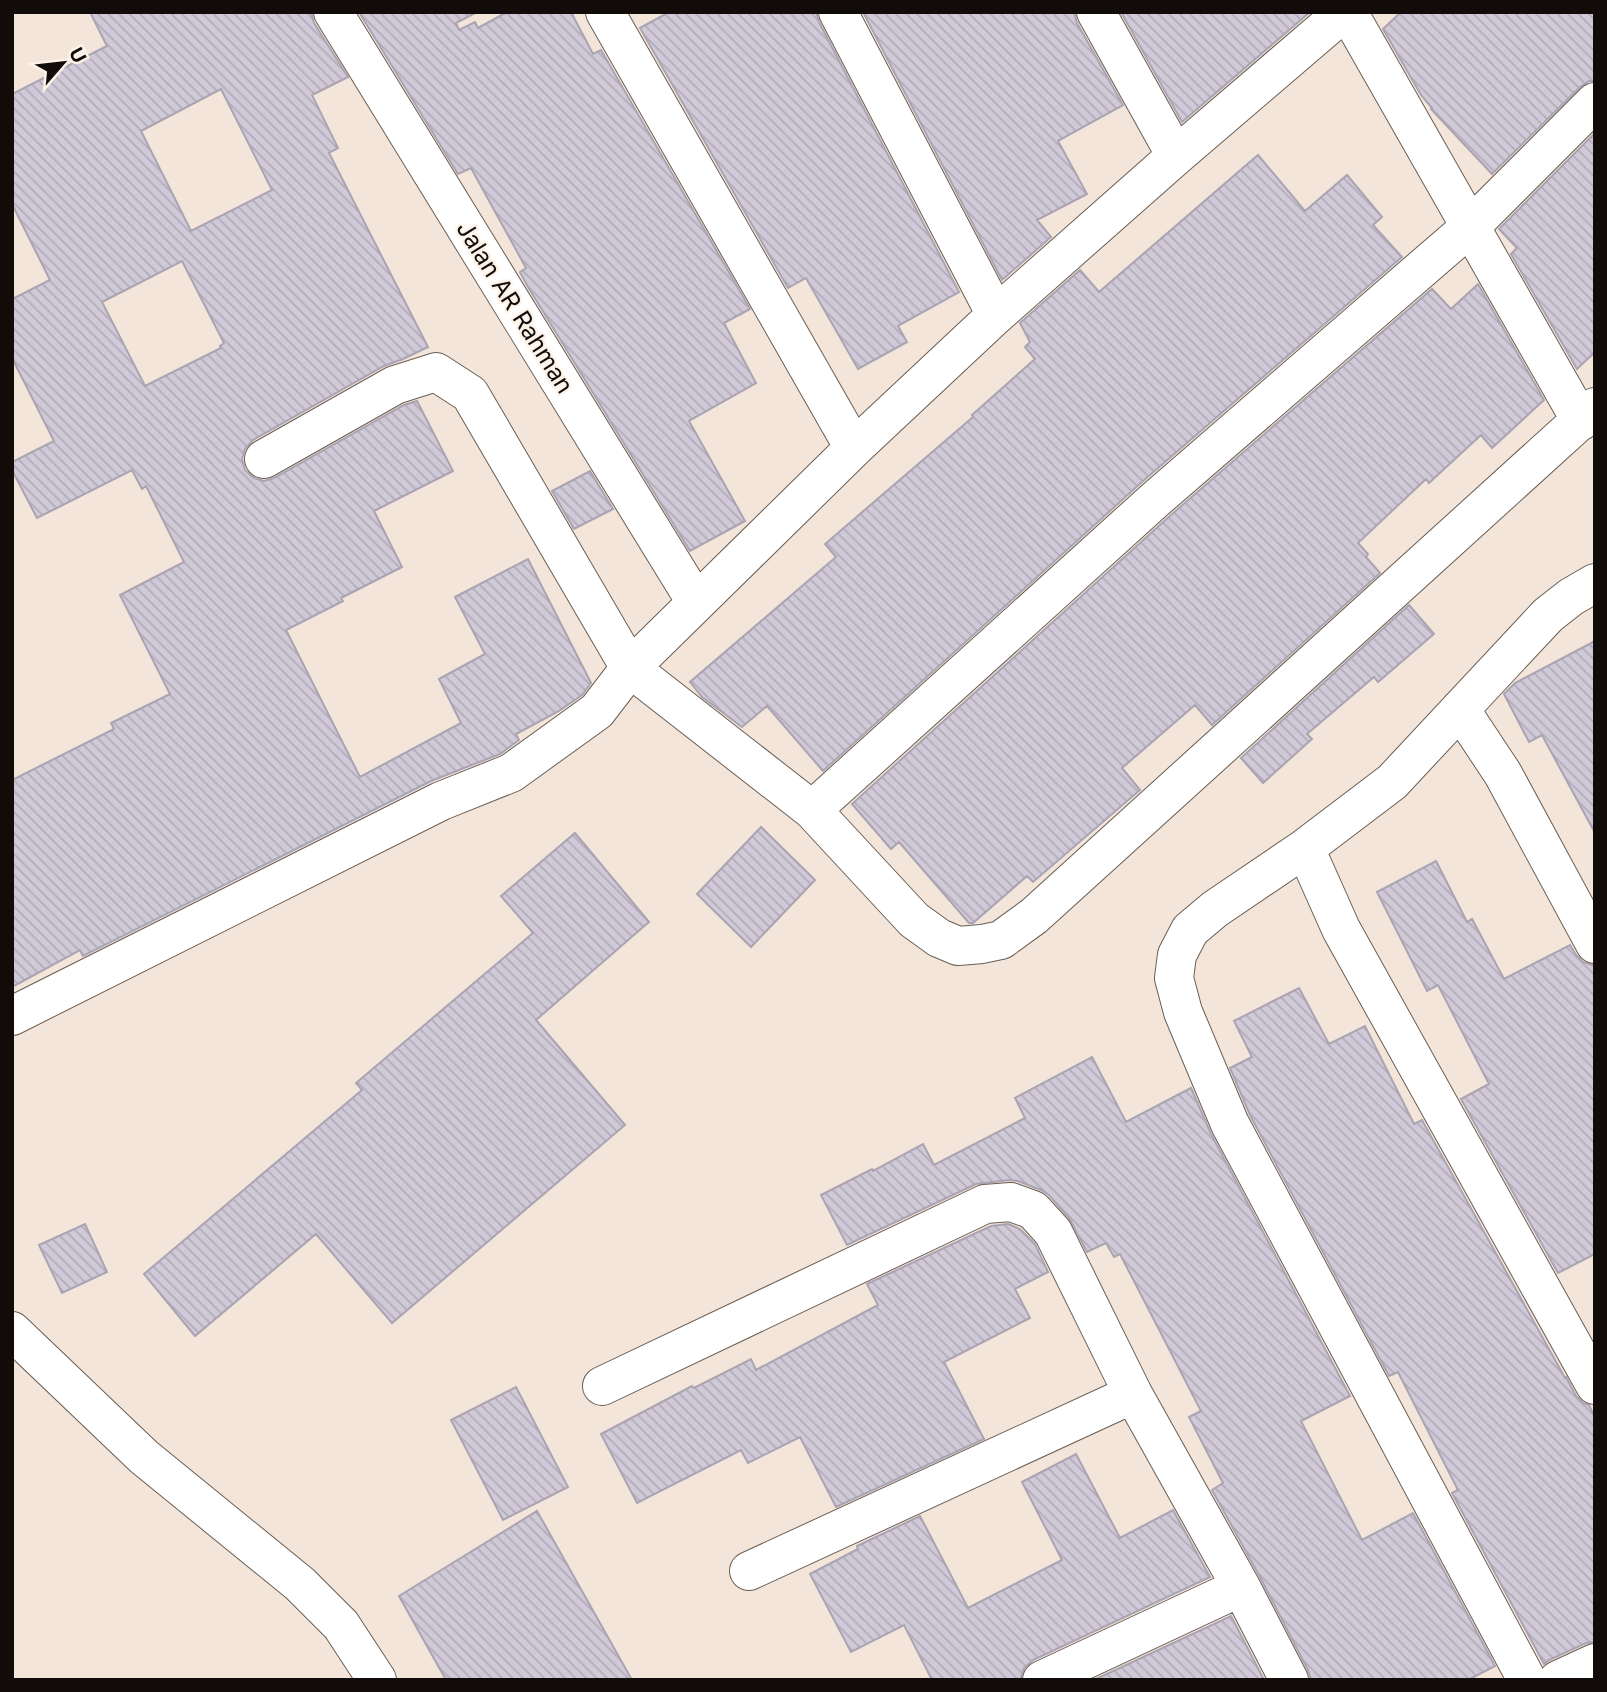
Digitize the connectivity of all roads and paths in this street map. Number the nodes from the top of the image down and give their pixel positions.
1 (333, 12) edge
2 (605, 12) edge
3 (838, 12) edge
4 (1096, 12) edge
5 (1346, 12) edge
6 (1595, 102) edge
7 (1175, 156) junction
8 (1469, 227) junction
9 (996, 315) junction
10 (1588, 414) edge
11 (854, 448) junction
12 (264, 459) dead end
13 (1595, 583) edge
14 (696, 602) junction
15 (630, 668) junction
16 (1460, 709) junction
17 (812, 810) junction
18 (1305, 849) junction
19 (1595, 944) edge
20 (12, 1016) edge
21 (12, 1331) edge
22 (1595, 1385) edge
23 (602, 1386) dead end
24 (1133, 1394) junction
25 (749, 1571) dead end
26 (1241, 1587) junction
27 (1595, 1663) edge
28 (377, 1680) edge
29 (1042, 1680) edge
30 (1289, 1680) edge
31 (1527, 1680) edge
32 (1558, 1680) edge

1 - 14 street, Jalan AR Rahman
2 - 11 street
3 - 9 street
4 - 7 street
5 - 7 street
5 - 8 street
6 - 8 street
7 - 9 street
8 - 10 street
8 - 17 street
9 - 11 street
10 - 17 street
11 - 14 street
12 - 15 street
13 - 16 street
14 - 15 street
15 - 17 street
15 - 20 street
16 - 18 street
16 - 19 street
18 - 22 street
18 - 31 street
21 - 28 street
23 - 24 street
24 - 25 street
24 - 26 street
26 - 29 street
26 - 30 street
27 - 32 street

